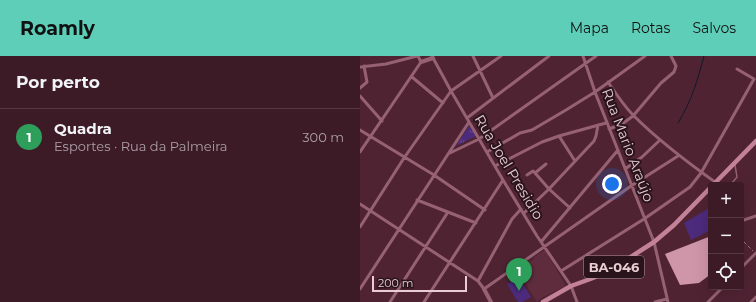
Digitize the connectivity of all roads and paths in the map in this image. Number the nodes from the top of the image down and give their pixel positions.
1 (417, 56) edge
2 (473, 56) edge
3 (501, 56) edge
4 (549, 56) edge
5 (583, 56) edge
6 (596, 56) edge
7 (645, 56) edge
8 (671, 56) edge
9 (432, 57) edge
10 (421, 62) junction
11 (586, 64) junction
12 (362, 67) edge
13 (737, 69) dead end
14 (479, 72) junction
15 (412, 77) junction
16 (608, 82) junction
17 (360, 88) edge
18 (451, 92) junction
19 (595, 92) junction
20 (360, 96) edge
21 (493, 98) junction
22 (443, 103) junction
23 (634, 116) junction
24 (467, 118) junction
25 (382, 121) junction
26 (469, 122) junction
27 (606, 123) junction
28 (598, 126) junction
29 (609, 129) junction
30 (360, 130) edge
31 (371, 136) junction
32 (559, 136) junction
33 (479, 139) junction
34 (660, 140) junction
35 (756, 141) edge
36 (618, 150) junction
37 (360, 152) edge
38 (487, 152) junction
39 (448, 154) junction
40 (678, 156) junction
41 (404, 158) junction
42 (575, 161) junction
43 (735, 162) junction
44 (546, 164) dead end
45 (495, 166) junction
46 (625, 169) junction
47 (535, 173) junction
48 (701, 173) junction
49 (434, 175) junction
50 (527, 175) dead end
51 (503, 180) junction
52 (711, 182) edge
53 (717, 182) edge
54 (733, 182) edge
55 (631, 186) junction
56 (549, 189) junction
57 (708, 191) edge
58 (417, 200) junction
59 (360, 204) edge
60 (570, 208) junction
61 (521, 209) junction
62 (484, 210) junction
63 (370, 212) junction
64 (448, 212) junction
65 (524, 213) junction
66 (756, 216) edge
67 (644, 219) junction
68 (744, 220) edge
69 (476, 223) junction
70 (360, 227) edge
71 (399, 230) junction
72 (744, 240) edge
73 (541, 242) junction
74 (654, 242) junction
75 (426, 247) junction
76 (545, 247) junction
77 (756, 253) edge
78 (451, 263) junction
79 (744, 265) edge
80 (561, 271) junction
81 (478, 280) junction
82 (571, 286) junction
83 (360, 289) edge
84 (484, 289) junction
85 (720, 290) edge
86 (756, 297) edge
87 (667, 300) edge
88 (390, 302) edge
89 (424, 302) edge
90 (491, 302) edge
91 (544, 302) edge
92 (577, 302) edge
93 (655, 302) edge
94 (708, 302) edge
95 (751, 302) edge

1 - 10 street
1 - 12 street
2 - 14 street
3 - 14 street
4 - 21 street
5 - 11 street, Rua Mario Araújo
6 - 11 street
7 - 16 street
8 - 23 street
9 - 10 street
9 - 18 street, Rua Joel Presidio
10 - 15 street
11 - 19 street, Rua Mario Araújo
11 - 33 street
12 - 17 street
13 - 48 street
14 - 18 street
14 - 21 street
15 - 22 street
15 - 25 street
16 - 19 street
16 - 23 street
18 - 22 street
18 - 24 street, Rua Joel Presidio
19 - 27 street, Rua Mario Araújo
19 - 38 street
20 - 25 street
21 - 24 street
22 - 41 street
23 - 29 street
23 - 34 street
24 - 26 street, Rua Joel Presidio
25 - 31 street
26 - 33 street, Rua Joel Presidio
26 - 39 street
27 - 28 street
27 - 29 street, Rua Mario Araújo
28 - 32 street
28 - 42 street
29 - 36 street, Rua Mario Araújo
30 - 31 street
31 - 37 street
31 - 41 street
32 - 42 street
32 - 45 street
33 - 38 street, Rua Joel Presidio
33 - 39 street
34 - 40 street
34 - 46 street
35 - 43 main road, BA-046
36 - 46 street, Rua Mario Araújo
36 - 60 street
38 - 45 street, Rua Joel Presidio
39 - 49 street
40 - 48 street
40 - 55 street
41 - 49 street
41 - 63 street
42 - 56 street
43 - 53 main road, BA-046
43 - 54 lane
44 - 47 street
45 - 51 street, Rua Joel Presidio
46 - 55 street, Rua Mario Araújo
47 - 50 street
47 - 56 street
48 - 52 street
48 - 67 street
49 - 58 street
49 - 62 street
51 - 61 street, Rua Joel Presidio
51 - 62 street
55 - 67 street, Rua Mario Araújo
55 - 76 street
56 - 60 street
56 - 65 street
57 - 74 main road, BA-046
58 - 64 street
58 - 71 street
59 - 63 street
60 - 73 street
61 - 65 street, Rua Joel Presidio
61 - 81 street
62 - 69 street
63 - 70 street
63 - 71 street
64 - 69 street
64 - 75 street
65 - 73 street, Rua Joel Presidio
66 - 68 street
67 - 74 street, Rua Mario Araújo
67 - 80 street
69 - 78 street
71 - 75 street
71 - 83 street
72 - 77 path
73 - 76 street, Rua Joel Presidio
74 - 82 main road, BA-046
74 - 87 street, Rua Mario Araújo
75 - 78 street
75 - 88 street
76 - 80 street, Rua Joel Presidio
76 - 84 street
77 - 79 street
78 - 81 street
78 - 89 street
80 - 82 street, Rua Joel Presidio
81 - 84 street
82 - 91 main road, BA-046
82 - 92 street, Rua Joel Presidio
84 - 90 street
85 - 94 street
86 - 95 street
87 - 93 street

